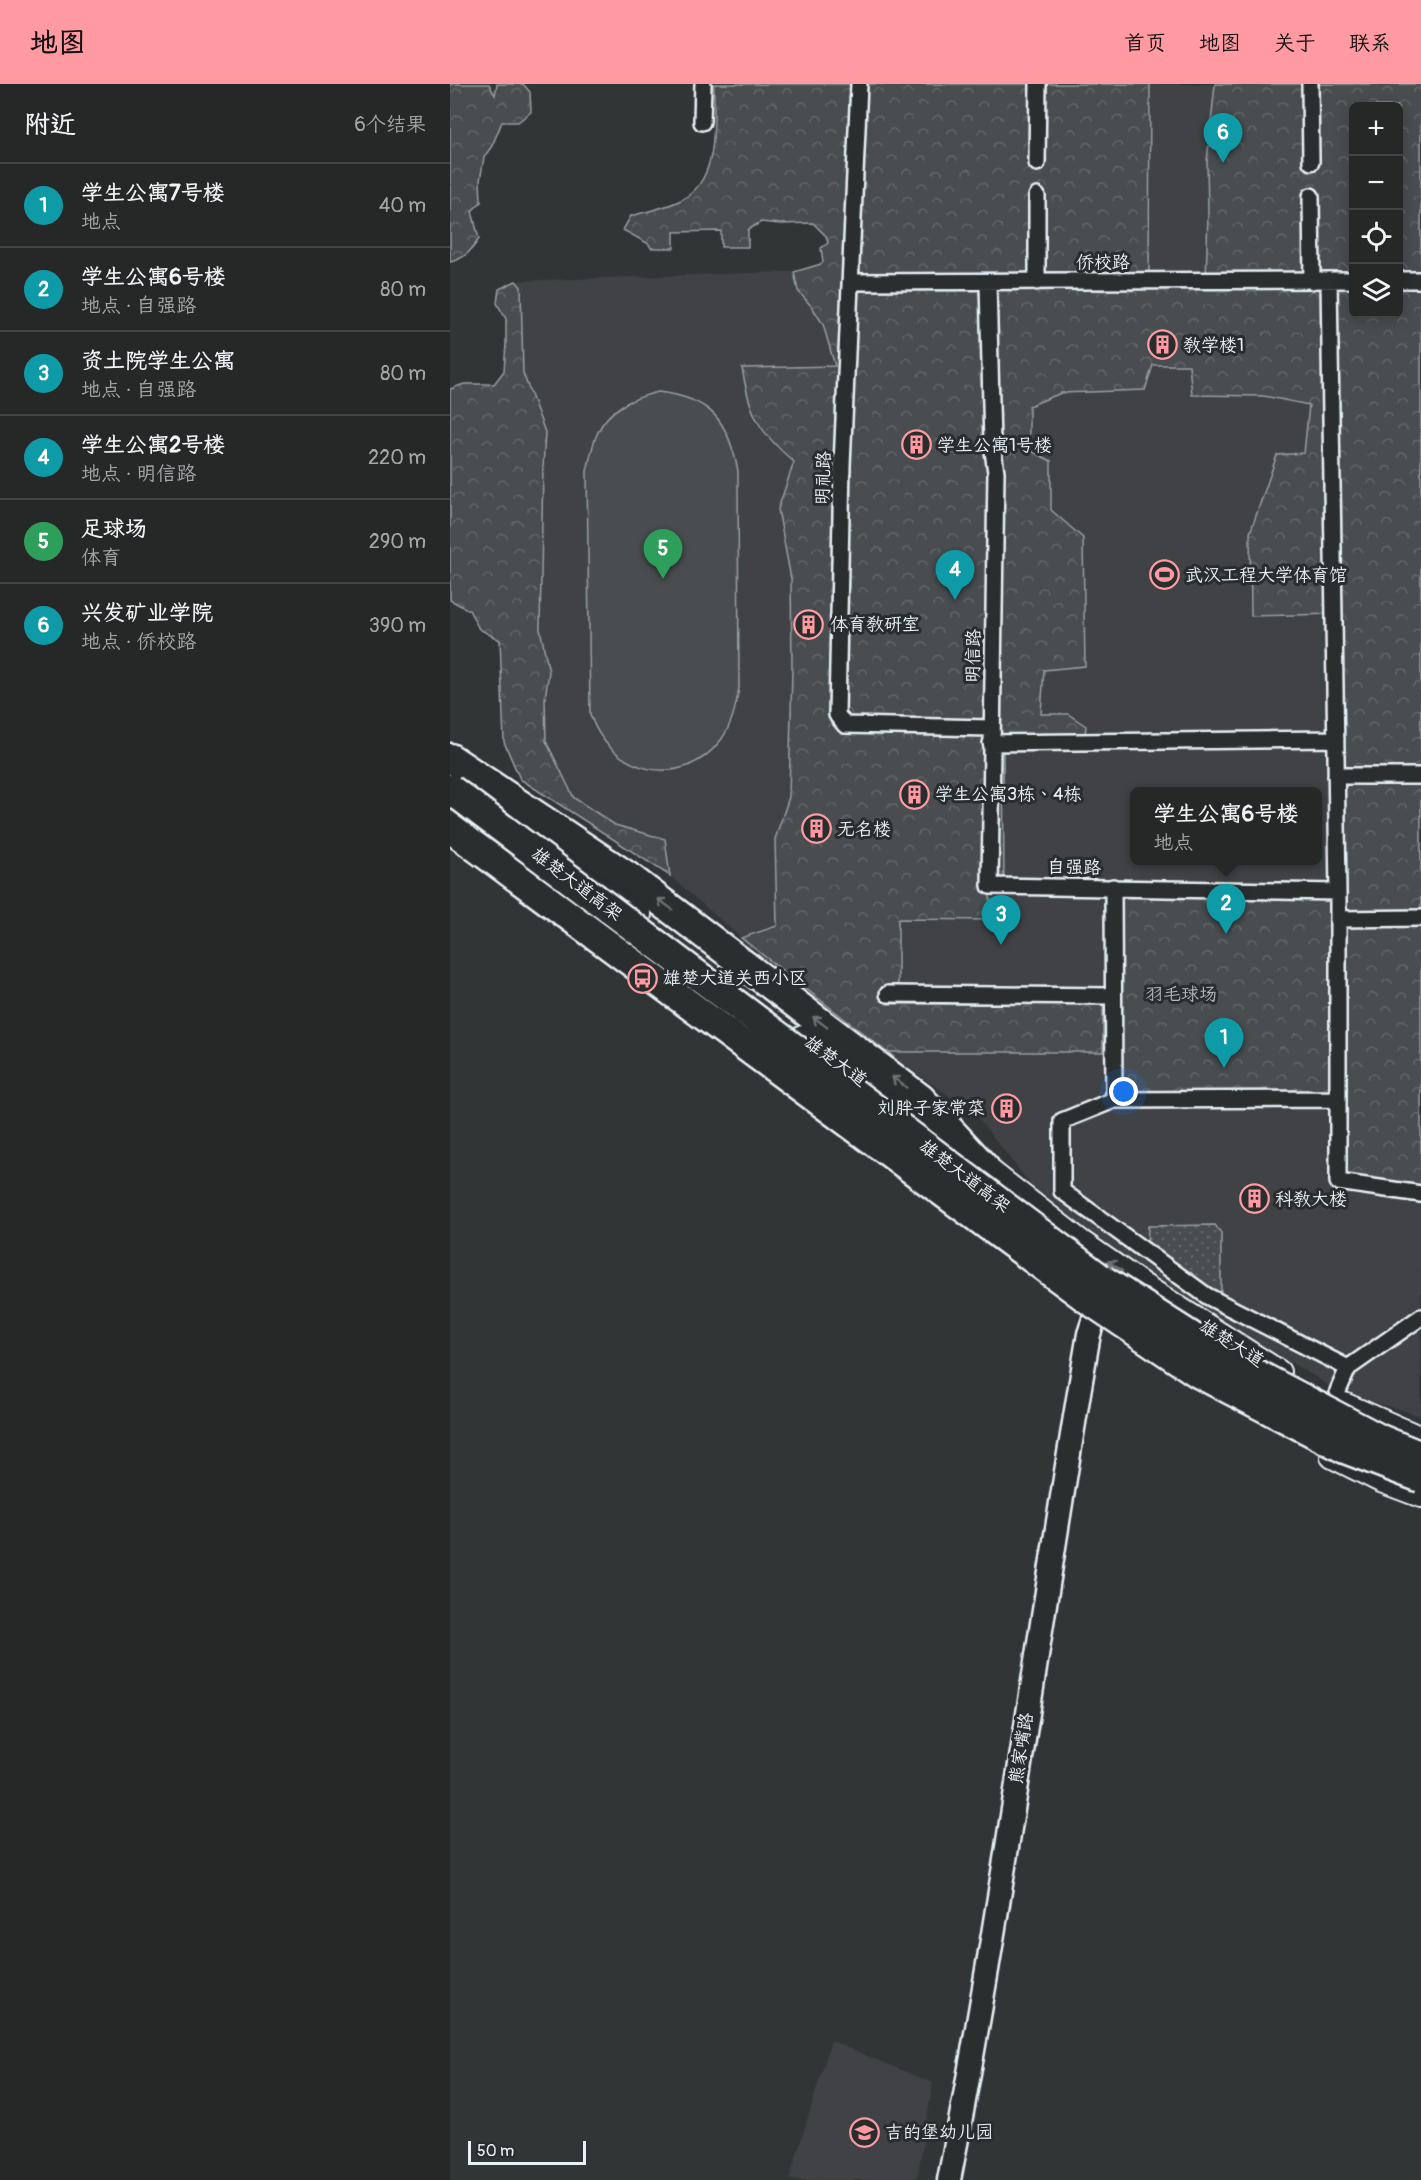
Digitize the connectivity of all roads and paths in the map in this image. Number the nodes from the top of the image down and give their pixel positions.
1 (703, 84) edge
2 (860, 84) edge
3 (1038, 84) edge
4 (1310, 84) edge
5 (702, 122) dead end
6 (1311, 162) tunnel mouth
7 (1037, 163) tunnel mouth
8 (1037, 196) tunnel mouth
9 (1311, 196) tunnel mouth
10 (1312, 280) junction
11 (1329, 280) junction
12 (1349, 280) edge
13 (1403, 280) edge
14 (1421, 280) edge
15 (852, 282) junction
16 (1037, 282) junction
17 (988, 283) junction
18 (991, 736) junction
19 (1336, 739) junction
20 (450, 758) edge
21 (450, 771) edge
22 (1336, 776) junction
23 (1421, 776) edge
24 (450, 789) edge
25 (450, 828) edge
26 (450, 844) edge
27 (990, 886) joint
28 (1113, 887) junction
29 (1338, 892) junction
30 (1421, 918) edge
31 (1338, 919) junction
32 (888, 994) dead end
33 (1113, 996) junction
34 (1338, 1099) junction
35 (1114, 1100) junction
36 (985, 1168) junction
37 (1421, 1194) edge
38 (1095, 1316) junction
39 (1421, 1317) edge
40 (1348, 1368) junction
41 (1306, 1386) junction
42 (1338, 1391) dead end
43 (1281, 1431) junction
44 (1421, 1439) edge
45 (1421, 1456) edge
46 (1421, 1478) edge
47 (1421, 1495) edge
48 (949, 2180) edge

1 - 5 street
2 - 15 street, 明礼路
3 - 7 street
4 - 6 street
8 - 16 street
9 - 10 street
10 - 11 street, 侨校路
10 - 16 street, 侨校路
11 - 12 street, 侨校路
11 - 19 street
13 - 14 street
15 - 17 street, 侨校路
15 - 18 street, 明礼路
16 - 17 street, 侨校路
17 - 18 street, 明信路
18 - 19 street
18 - 27 street, 明信路
19 - 22 street
36 -> 20 highway
21 - 36 main road, 雄楚大道
22 - 23 street
22 - 29 street
24 - 45 highway, 雄楚大道高架, bridge
25 - 46 highway, 雄楚大道高架, bridge
26 - 38 main road
27 - 28 street, 自强路
28 - 29 street, 自强路
28 - 33 street
29 - 31 street
30 - 31 street
31 - 34 street
32 - 33 street
33 - 35 street
34 - 35 street
34 - 37 street
35 - 40 street
41 -> 36 main road, 雄楚大道
38 - 43 main road
38 - 48 street, 熊家嘴路
39 - 40 street
40 - 42 street
41 - 43 main road
41 - 44 main road, 雄楚大道
43 - 47 main road

